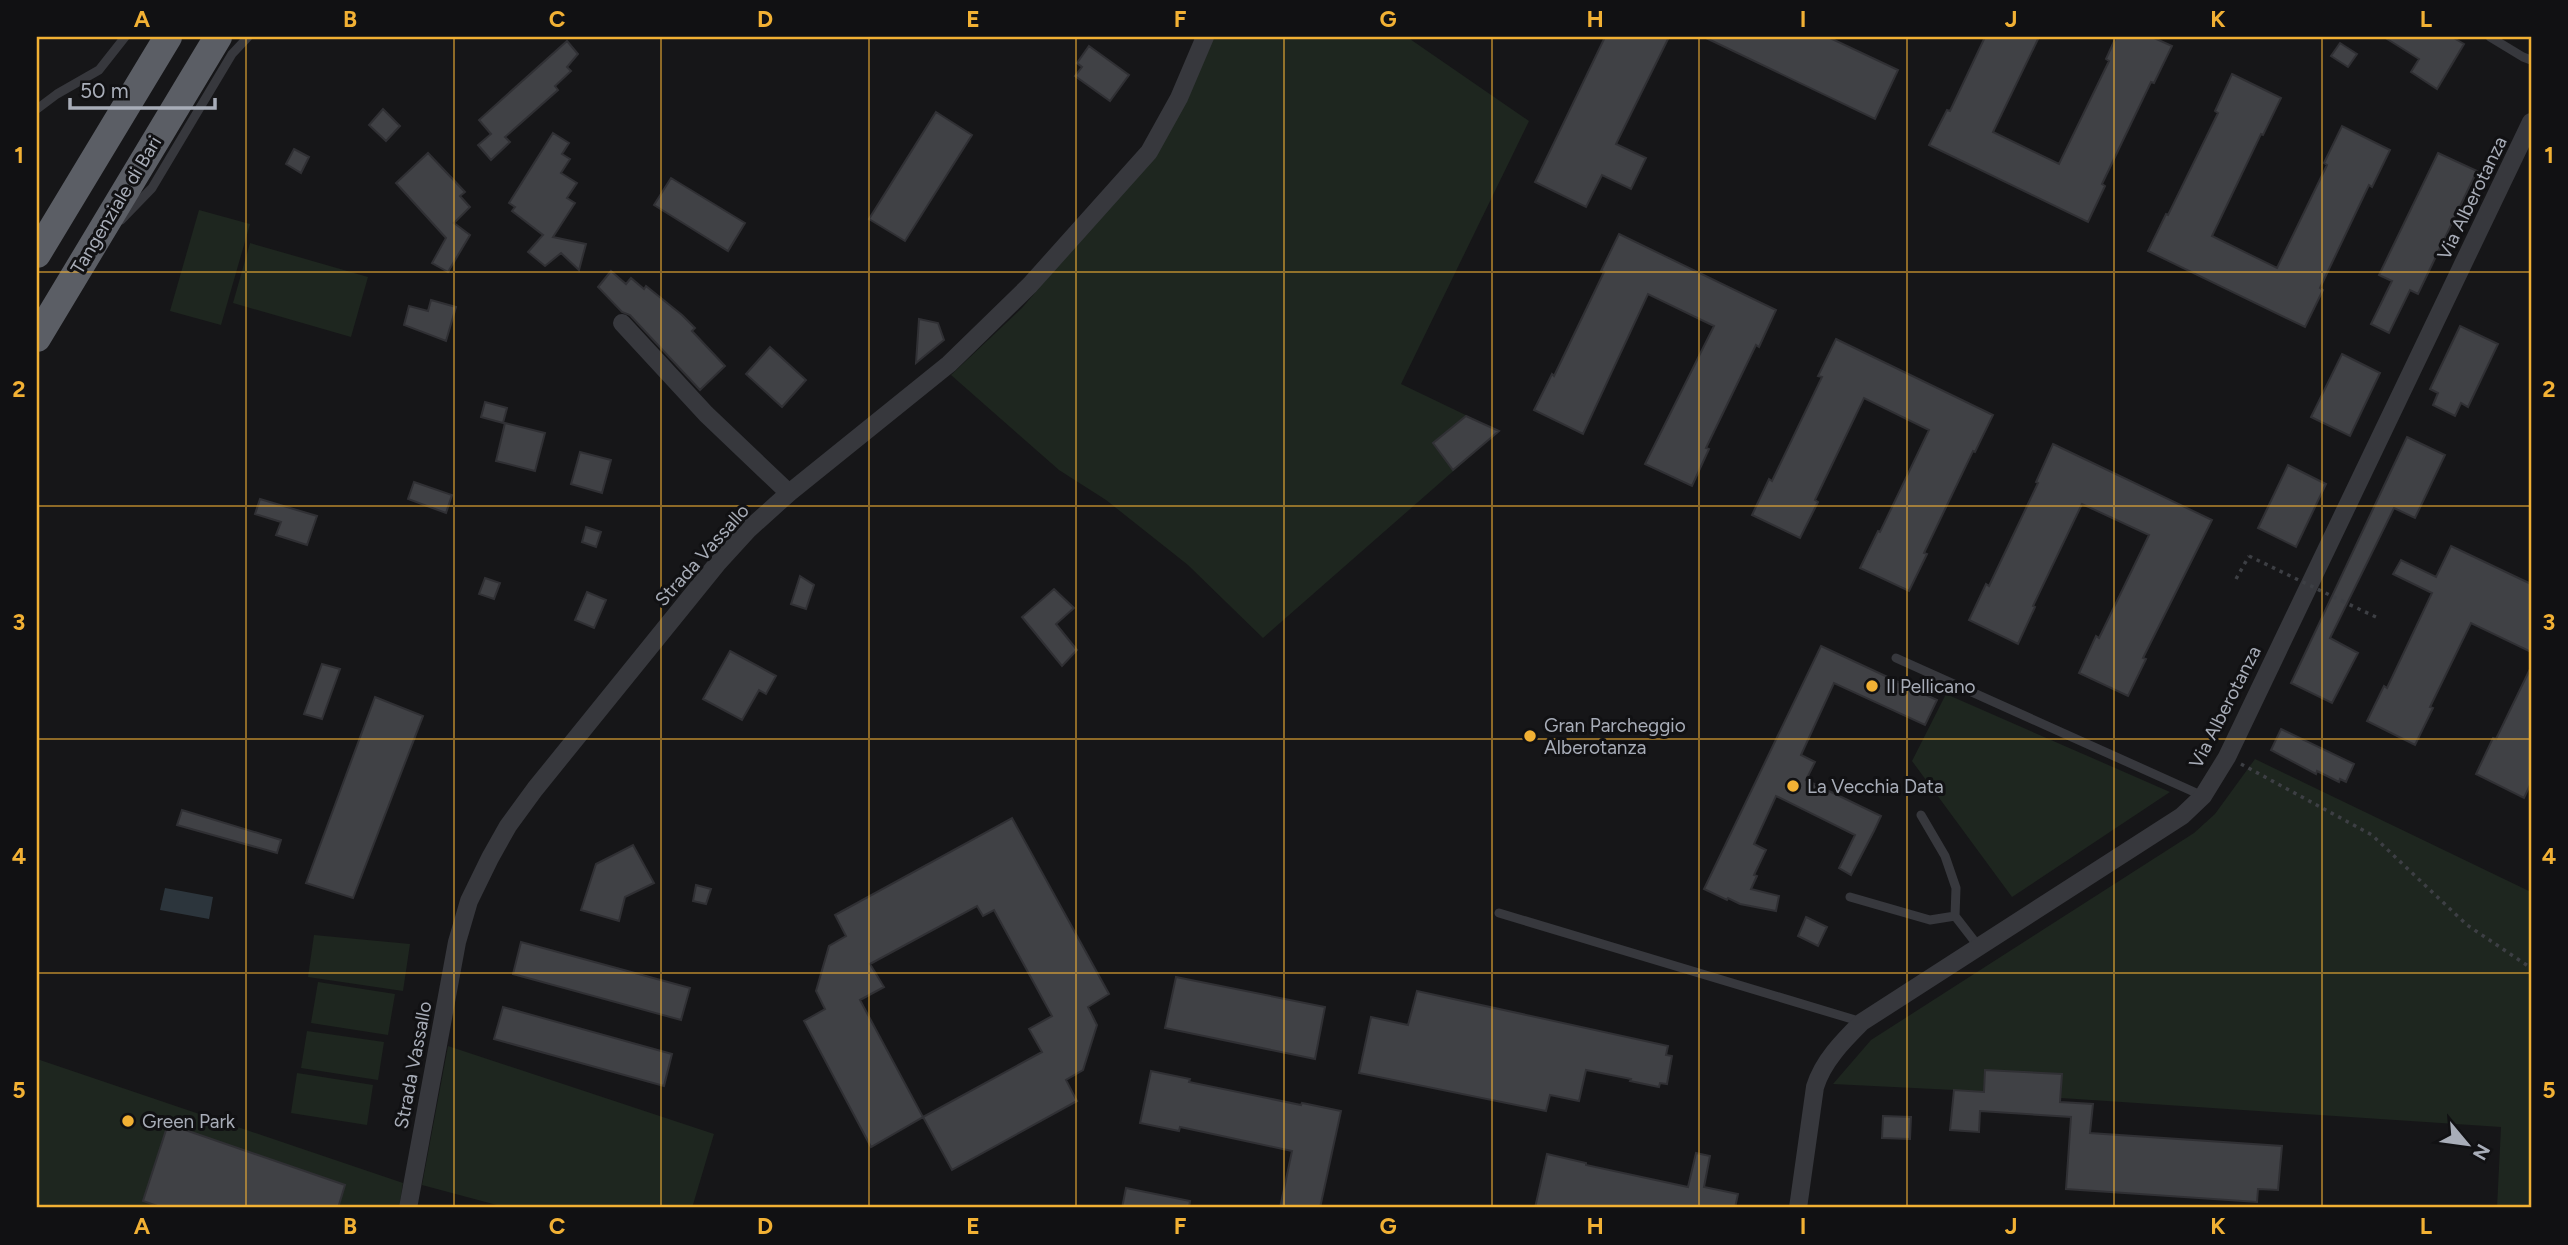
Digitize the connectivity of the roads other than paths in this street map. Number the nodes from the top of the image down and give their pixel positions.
1 (125, 37) edge
2 (168, 37) edge
3 (218, 37) edge
4 (248, 37) edge
5 (1205, 37) edge
6 (2490, 37) edge
7 (2531, 60) edge
8 (37, 109) edge
9 (2531, 122) edge
10 (37, 254) edge
11 (84, 259) junction
12 (622, 323) dead end
13 (37, 338) edge
14 (789, 493) junction
15 (1896, 658) dead end
16 (2203, 796) junction
17 (1921, 816) dead end
18 (1850, 897) dead end
19 (1499, 913) dead end
20 (1955, 916) junction
21 (1979, 947) junction
22 (1862, 1022) junction
23 (408, 1208) edge
24 (1798, 1208) edge

1 - 8 lane
2 - 10 highway
3 - 11 highway, Tangenziale di Bari
4 - 11 lane
5 - 14 street, Strada Vassallo
6 - 7 lane
9 - 16 street, Via Alberotanza
11 - 13 highway, Tangenziale di Bari
12 - 14 street
14 - 23 street, Strada Vassallo
15 - 16 lane
16 - 21 street, Via Alberotanza
17 - 20 lane
18 - 20 lane
19 - 22 lane
20 - 21 lane
21 - 22 street, Via Alberotanza
22 - 24 street, Via Alberotanza

